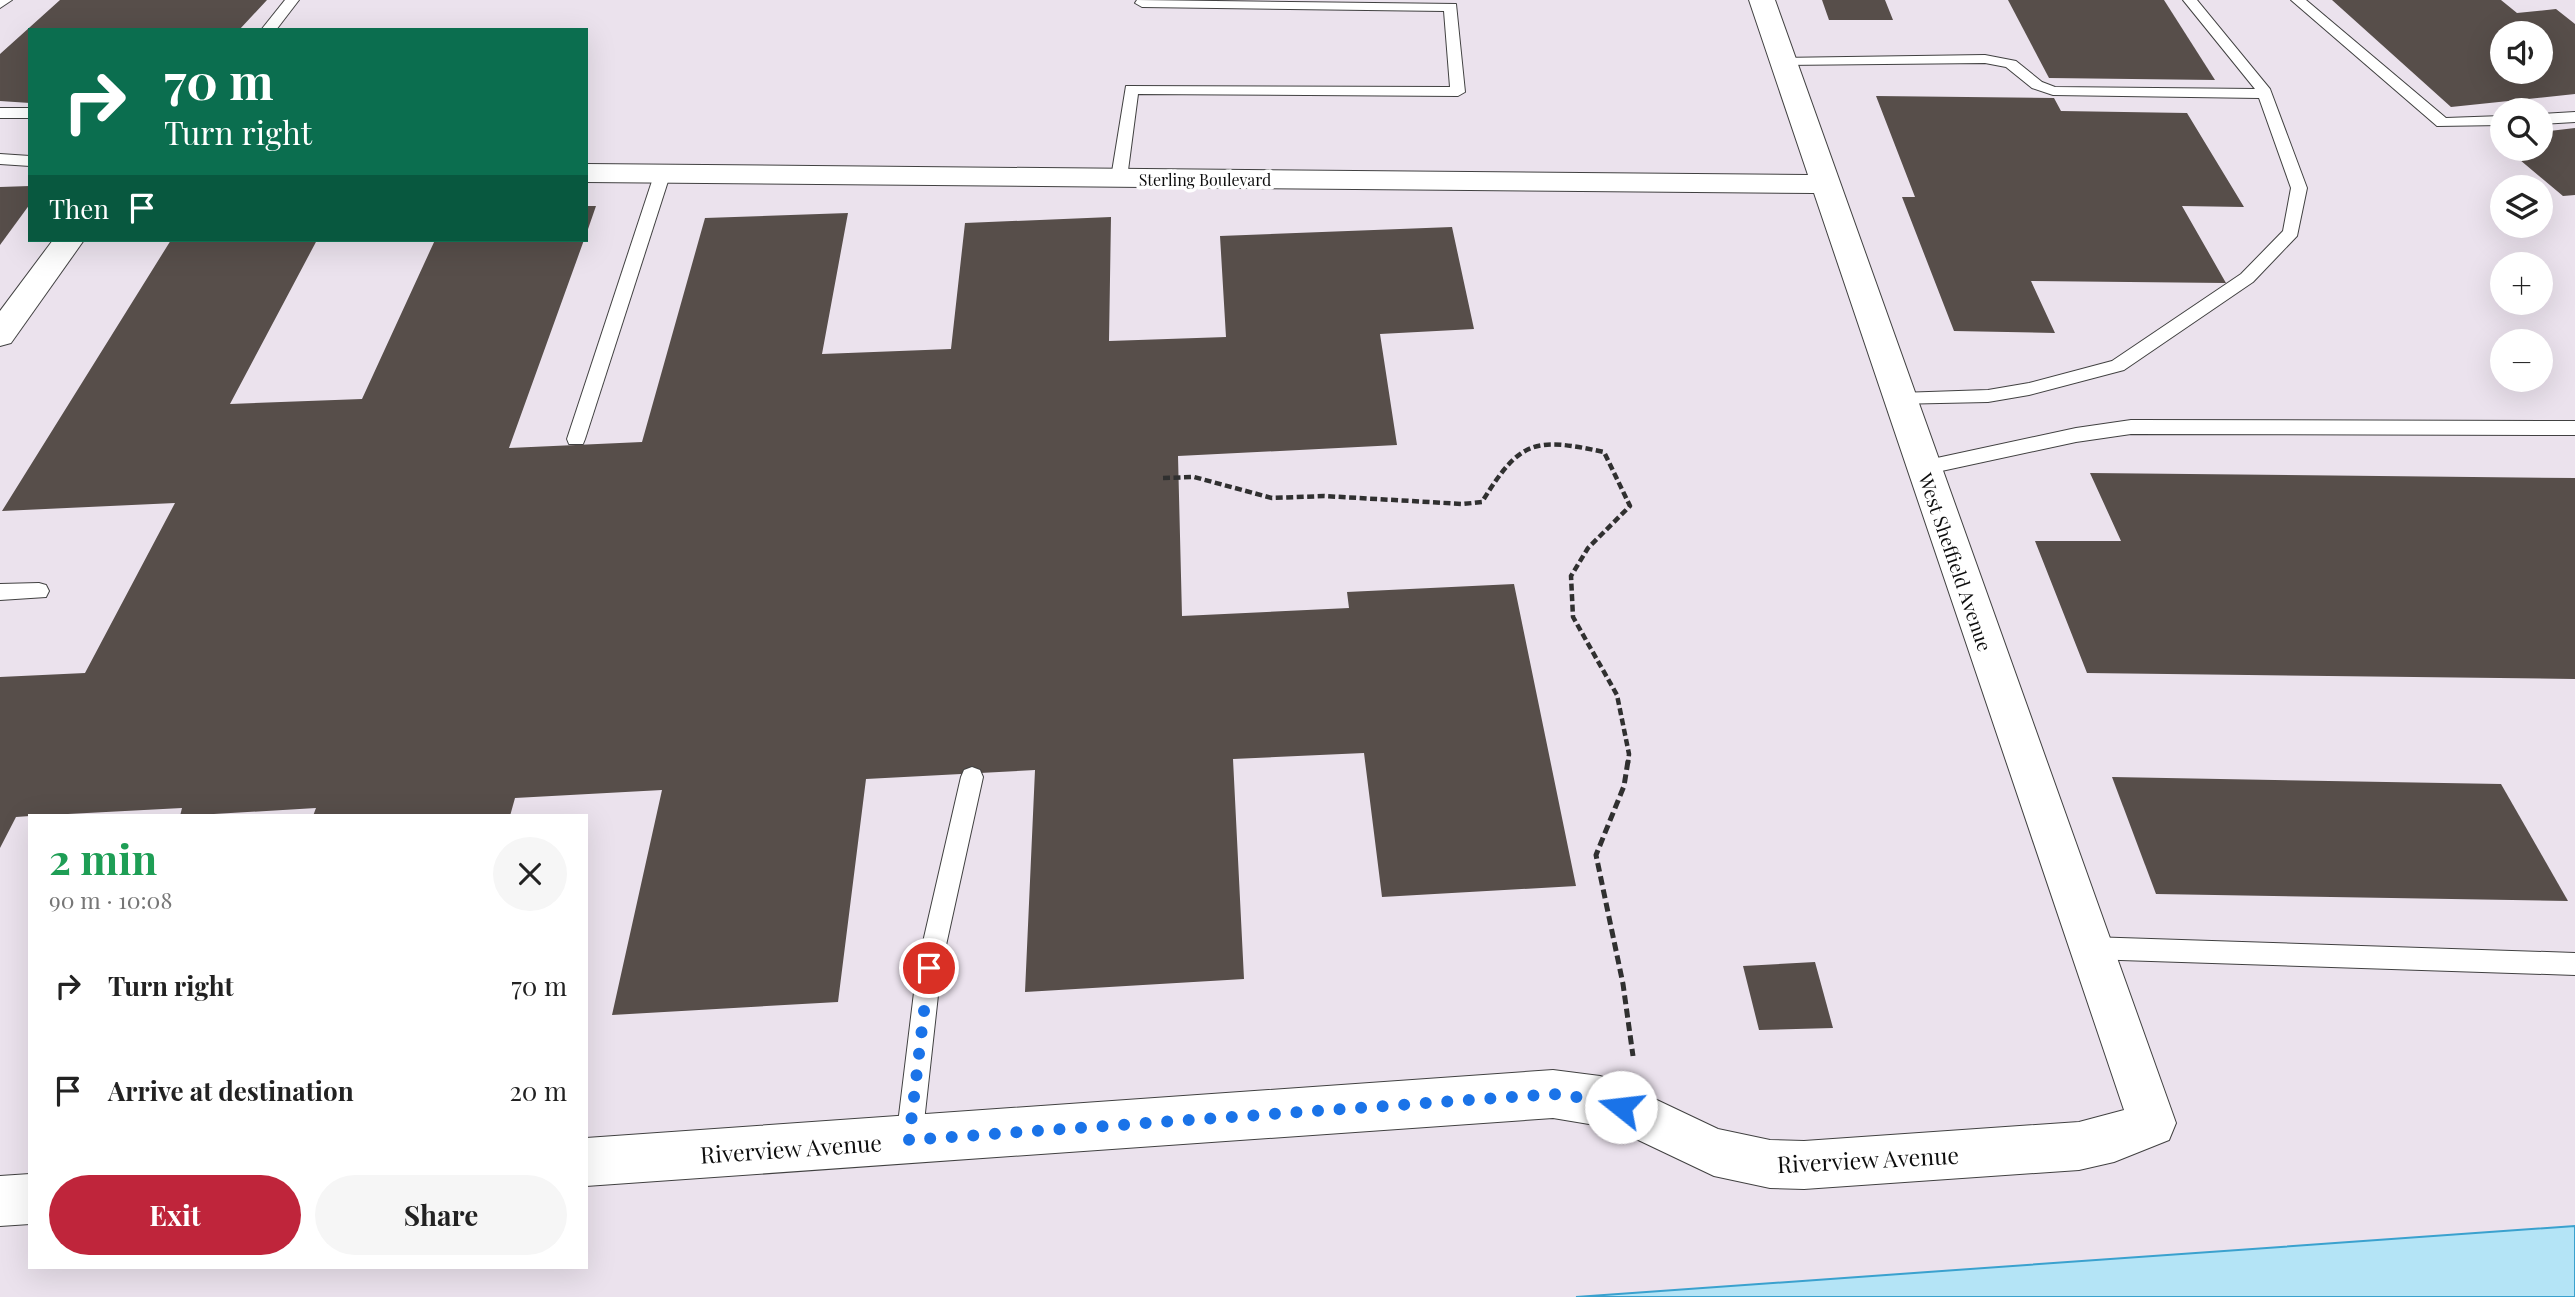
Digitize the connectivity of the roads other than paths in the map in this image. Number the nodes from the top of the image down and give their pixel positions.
1 (5, 0) edge
2 (292, 0) edge
3 (1762, 0) edge
4 (2190, 0) edge
5 (2298, 0) edge
6 (1142, 3) dead end
7 (0, 4) edge
8 (270, 28) edge
9 (1783, 61) junction
10 (2265, 94) junction
11 (0, 113) edge
12 (28, 113) edge
13 (2575, 117) edge
14 (2553, 118) edge
15 (2490, 121) edge
16 (0, 159) edge
17 (28, 161) edge
18 (588, 173) edge
19 (662, 175) junction
20 (1119, 178) junction
21 (1824, 184) junction
22 (68, 242) edge
23 (0, 335) edge
24 (1899, 399) junction
25 (2575, 428) edge
26 (576, 439) dead end
27 (1923, 468) junction
28 (39, 591) dead end
29 (0, 592) edge
30 (972, 777) dead end
31 (2090, 948) junction
32 (2575, 964) edge
33 (2152, 1123) joint
34 (909, 1140) junction
35 (588, 1162) edge
36 (28, 1199) edge
37 (0, 1201) edge

1 - 7 lane
2 - 8 lane
3 - 9 street, West Sheffield Avenue
4 - 10 lane
5 - 15 lane
6 - 20 lane
9 - 10 lane
9 - 21 street, West Sheffield Avenue
10 - 24 lane
11 - 12 lane
13 - 14 lane
16 - 17 lane
18 - 19 street, Sterling Boulevard
19 - 20 street, Sterling Boulevard
19 - 26 lane
20 - 21 street, Sterling Boulevard
21 - 24 street, West Sheffield Avenue
22 - 23 street
24 - 27 street, West Sheffield Avenue
25 - 27 lane
27 - 31 street, West Sheffield Avenue
28 - 29 lane
30 - 34 lane
31 - 32 lane
31 - 33 street, West Sheffield Avenue
33 - 34 street, Riverview Avenue
34 - 35 street, Riverview Avenue
36 - 37 street

